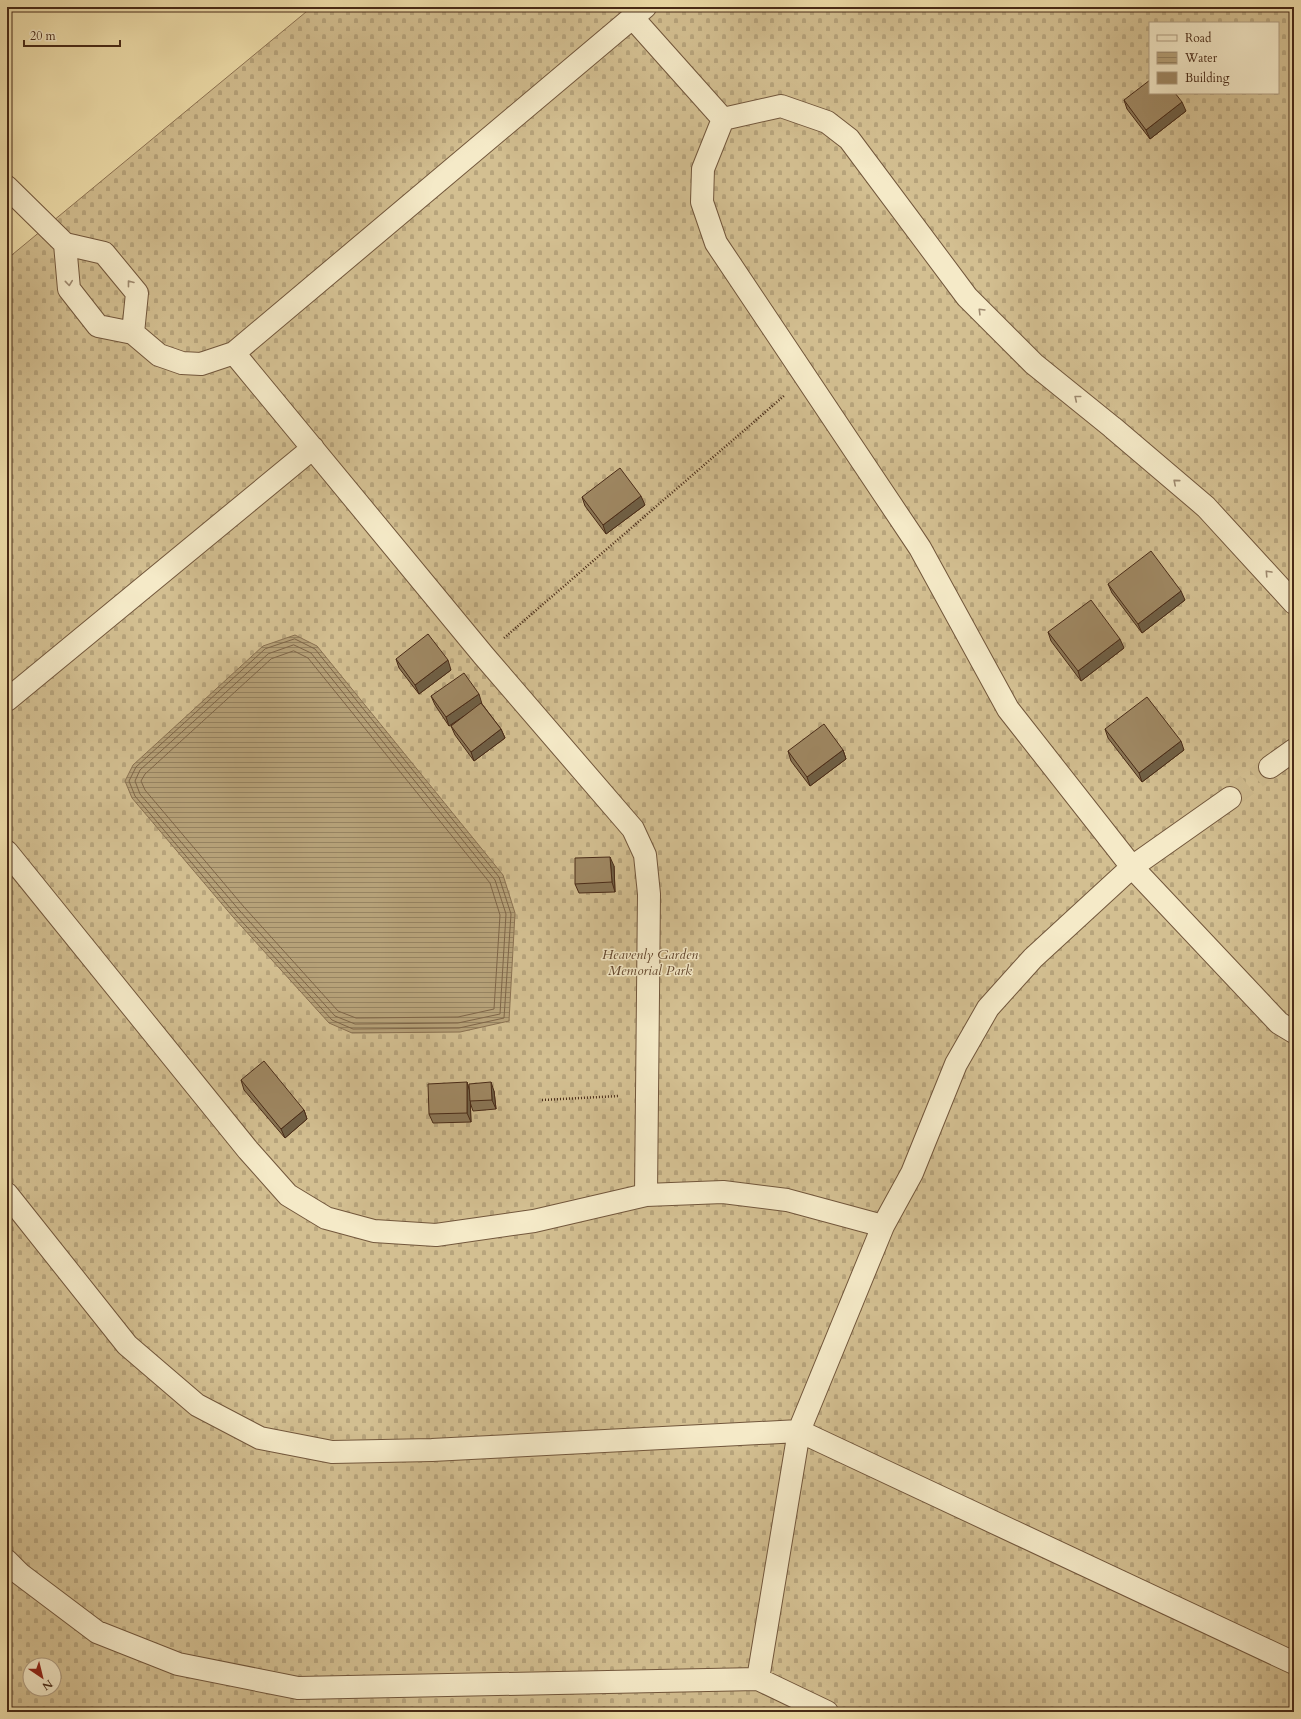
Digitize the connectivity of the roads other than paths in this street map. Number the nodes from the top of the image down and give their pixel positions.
1 (638, 12) edge
2 (723, 119) junction
3 (7, 187) edge
4 (65, 244) junction
5 (133, 333) junction
6 (234, 353) junction
7 (313, 448) junction
8 (1294, 603) edge
9 (7, 700) edge
10 (1294, 750) edge
11 (1270, 767) tunnel mouth
12 (1230, 798) tunnel mouth
13 (7, 852) edge
14 (1132, 867) junction
15 (1294, 1032) edge
16 (7, 1194) edge
17 (646, 1195) junction
18 (883, 1226) junction
19 (799, 1431) junction
20 (7, 1561) edge
21 (1294, 1663) edge
22 (758, 1679) junction
23 (827, 1712) edge

1 - 2 lane
1 - 6 lane
8 -> 2 lane
2 - 14 lane
3 - 4 lane
4 -> 5 lane
5 -> 4 lane
5 - 6 lane
6 - 7 lane
7 - 9 lane
7 - 17 lane
10 - 11 lane
12 - 14 lane
13 - 17 lane
14 - 15 lane
14 - 18 lane
16 - 19 lane
17 - 18 lane
18 - 19 lane
19 - 21 lane
19 - 22 lane
20 - 22 lane
22 - 23 lane

